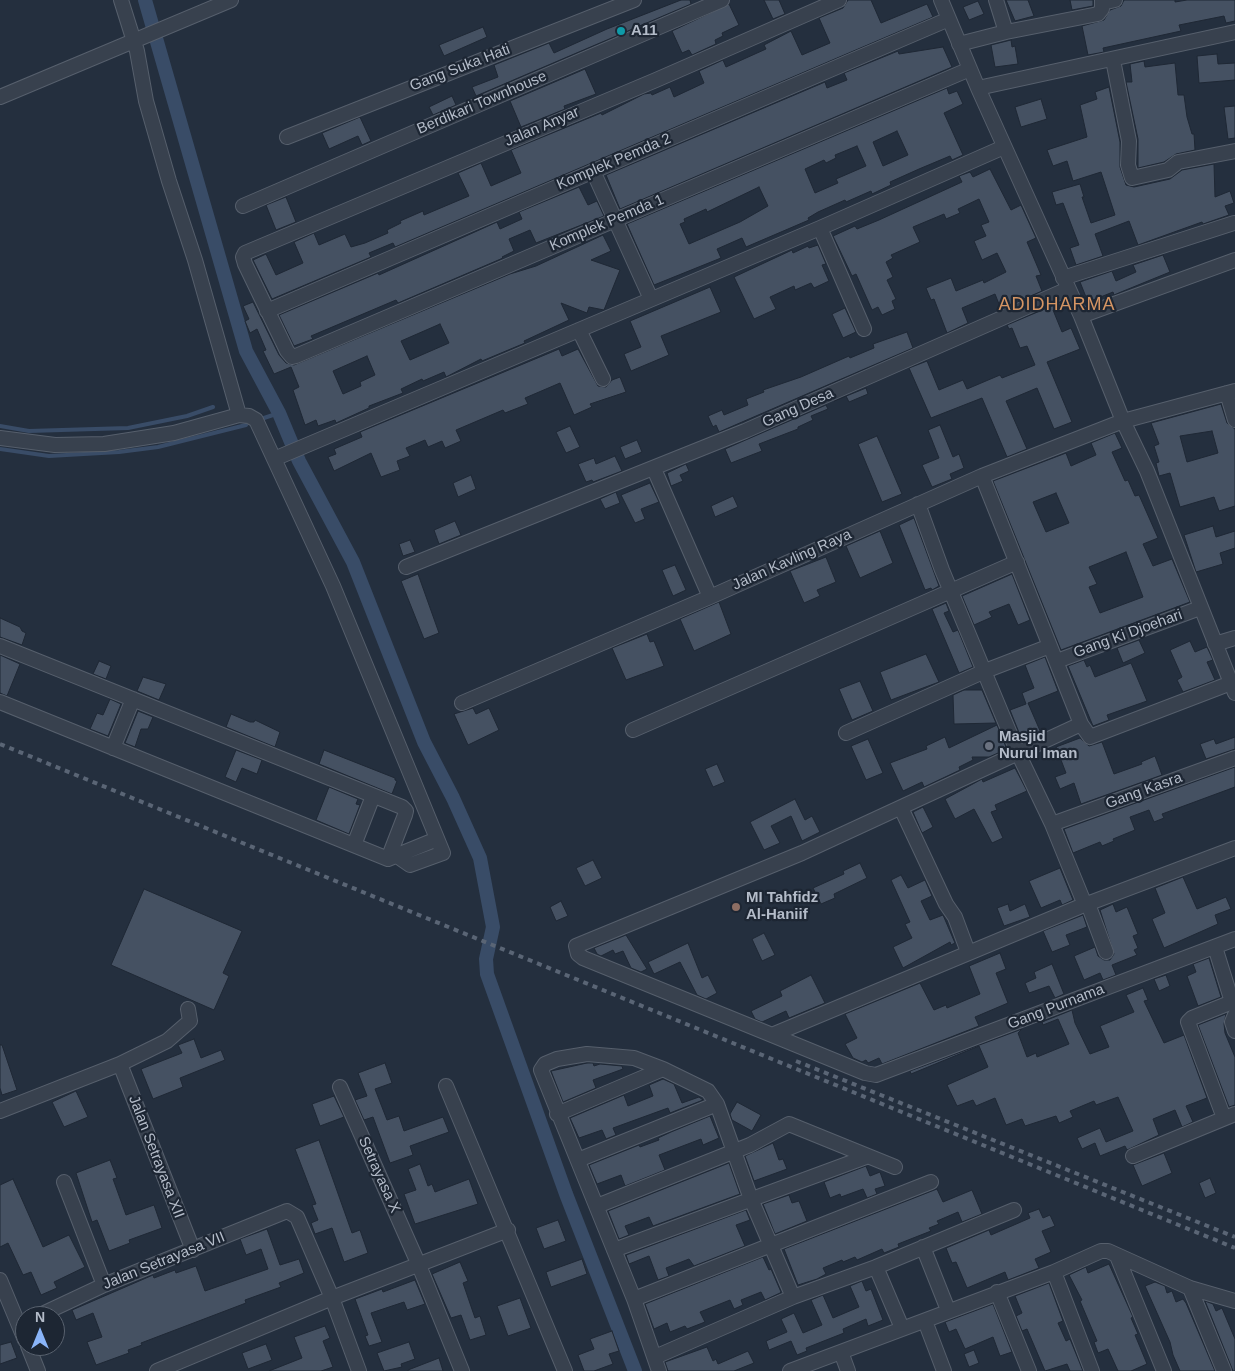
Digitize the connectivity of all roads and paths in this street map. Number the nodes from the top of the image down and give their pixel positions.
1 (121, 0) edge
2 (231, 0) edge
3 (634, 0) edge
4 (722, 0) edge
5 (839, 0) edge
6 (941, 0) edge
7 (996, 0) edge
8 (1106, 1) edge
9 (949, 19) junction
10 (1006, 32) junction
11 (1235, 32) edge
12 (136, 40) junction
13 (959, 44) junction
14 (1113, 60) junction
15 (970, 69) junction
16 (978, 88) junction
17 (0, 97) edge
18 (287, 137) dead end
19 (1004, 146) junction
20 (1235, 151) edge
21 (593, 171) junction
22 (243, 206) dead end
23 (615, 219) junction
24 (1234, 223) edge
25 (820, 228) junction
26 (1235, 260) edge
27 (1066, 283) junction
28 (651, 299) junction
29 (274, 308) junction
30 (1081, 316) junction
31 (864, 329) dead end
32 (579, 330) junction
33 (603, 379) dead end
34 (1231, 392) edge
35 (239, 415) junction
36 (1235, 420) edge
37 (1123, 421) junction
38 (0, 438) edge
39 (274, 458) junction
40 (654, 469) junction
41 (982, 476) junction
42 (918, 504) junction
43 (1017, 562) junction
44 (406, 567) dead end
45 (951, 592) junction
46 (710, 597) junction
47 (1200, 608) junction
48 (1235, 638) edge
49 (1215, 644) junction
50 (0, 646) edge
51 (1050, 646) junction
52 (1056, 661) junction
53 (985, 671) junction
54 (1233, 688) edge
55 (133, 699) junction
56 (0, 702) edge
57 (462, 703) dead end
58 (1081, 724) junction
59 (633, 730) dead end
60 (846, 732) dead end
61 (113, 748) junction
62 (1018, 753) junction
63 (1235, 758) edge
64 (373, 796) junction
65 (901, 808) junction
66 (1052, 824) junction
67 (437, 839) junction
68 (354, 845) junction
69 (1235, 848) edge
70 (392, 857) junction
71 (1087, 904) junction
72 (1235, 939) edge
73 (1215, 946) junction
74 (968, 952) junction
75 (1106, 952) dead end
76 (1234, 1008) edge
77 (188, 1009) dead end
78 (1235, 1031) edge
79 (772, 1035) junction
80 (120, 1064) junction
81 (663, 1069) junction
82 (446, 1086) dead end
83 (340, 1087) dead end
84 (717, 1104) junction
85 (0, 1110) edge
86 (557, 1114) junction
87 (1230, 1116) edge
88 (734, 1150) junction
89 (1133, 1156) dead end
90 (866, 1157) junction
91 (578, 1160) junction
92 (896, 1167) dead end
93 (64, 1182) dead end
94 (931, 1182) dead end
95 (751, 1199) junction
96 (597, 1206) junction
97 (1014, 1210) dead end
98 (508, 1230) junction
99 (773, 1246) junction
100 (923, 1247) junction
101 (193, 1250) junction
102 (614, 1250) junction
103 (1117, 1256) junction
104 (418, 1263) junction
105 (876, 1267) junction
106 (1054, 1272) junction
107 (0, 1280) edge
108 (104, 1285) junction
109 (1190, 1288) junction
110 (997, 1292) junction
111 (794, 1297) junction
112 (332, 1298) junction
113 (634, 1299) junction
114 (1235, 1301) edge
115 (59, 1306) edge
116 (15, 1309) edge
117 (948, 1310) junction
118 (925, 1321) junction
119 (902, 1328) junction
120 (841, 1352) junction
121 (32, 1356) edge
122 (655, 1357) junction
123 (38, 1371) edge
124 (157, 1371) edge
125 (358, 1371) edge
126 (462, 1371) edge
127 (565, 1371) edge
128 (659, 1371) edge
129 (790, 1371) edge
130 (848, 1371) edge
131 (944, 1371) edge
132 (1028, 1371) edge
133 (1092, 1371) edge
134 (1164, 1371) edge
135 (1224, 1371) edge

1 - 12 street
2 - 12 street
3 - 18 street, Gang Suka Hati
4 - 22 street, Berdikari Townhouse
5 - 29 street, Jalan Anyar
6 - 9 street
7 - 10 street
8 - 10 street
9 - 13 street
9 - 21 street, Komplek Pemda 2
10 - 13 street
11 - 14 street
12 - 17 street
12 - 35 street
13 - 15 street
14 - 16 street
14 - 20 street
15 - 16 street
15 - 23 street, Komplek Pemda 1
16 - 19 street
19 - 25 street
19 - 27 street
21 - 23 street
21 - 29 street, Komplek Pemda 2
23 - 28 street
23 - 29 street, Komplek Pemda 1
24 - 27 street, Gang Desa
25 - 28 street
25 - 31 street
26 - 30 street
27 - 30 street
27 - 40 street, Gang Desa
28 - 32 street
30 - 37 street
32 - 33 street
32 - 39 street
34 - 36 street
34 - 37 street, Jalan Kavling Raya
35 - 38 street
35 - 39 street
37 - 41 street, Jalan Kavling Raya
37 - 47 street
39 - 67 street
40 - 44 street, Gang Desa
40 - 46 street
41 - 42 street, Jalan Kavling Raya
41 - 43 street
42 - 45 street
42 - 46 street, Jalan Kavling Raya
43 - 45 street
43 - 51 street
45 - 53 street
45 - 59 street
46 - 57 street, Jalan Kavling Raya
47 - 49 street
47 - 52 street, Gang Ki Djoehari
48 - 49 street
49 - 54 street
50 - 55 street
51 - 52 street
51 - 53 street
52 - 58 street
53 - 60 street
53 - 62 street
54 - 58 street
55 - 61 street
55 - 64 street
56 - 61 street
58 - 62 street
61 - 68 street
62 - 65 street
62 - 66 street
63 - 66 street, Gang Kasra
64 - 68 street
64 - 70 street
65 - 74 street
65 - 79 street
66 - 71 street
67 - 70 street
67 - 70 street
68 - 70 street
69 - 71 street
71 - 74 street
71 - 75 street
72 - 73 street, Gang Purnama
73 - 76 street
73 - 79 street, Gang Purnama
74 - 79 street
76 - 78 street
76 - 87 street
77 - 80 street
80 - 85 street
80 - 101 street, Jalan Setrayasa XII
81 - 84 street
81 - 86 street
81 - 86 street
82 - 98 street
83 - 104 street, Setrayasa X
84 - 88 street
84 - 91 street
86 - 91 street
87 - 89 street
88 - 90 street
88 - 95 street
88 - 96 street
90 - 92 street
90 - 95 street
91 - 96 street
93 - 108 street
94 - 99 street
95 - 99 street
95 - 102 street
96 - 102 street
97 - 100 street
98 - 104 street
98 - 127 street
99 - 111 street
99 - 113 street
100 - 105 street
100 - 117 street
101 - 108 street, Jalan Setrayasa VII
101 - 112 street, Jalan Setrayasa VII
102 - 113 street
103 - 106 street
103 - 109 street
103 - 134 street
104 - 112 street
104 - 126 street, Setrayasa X
105 - 111 street
105 - 119 street
106 - 110 street
106 - 133 street
107 - 116 street
108 - 115 street, Jalan Setrayasa VII
109 - 114 street
109 - 135 street
110 - 117 street
110 - 132 street
111 - 122 street
112 - 124 street
112 - 125 street
113 - 122 street
117 - 118 street
118 - 119 street
118 - 131 street
119 - 120 street
120 - 129 street
120 - 130 street
121 - 123 street
122 - 128 street

